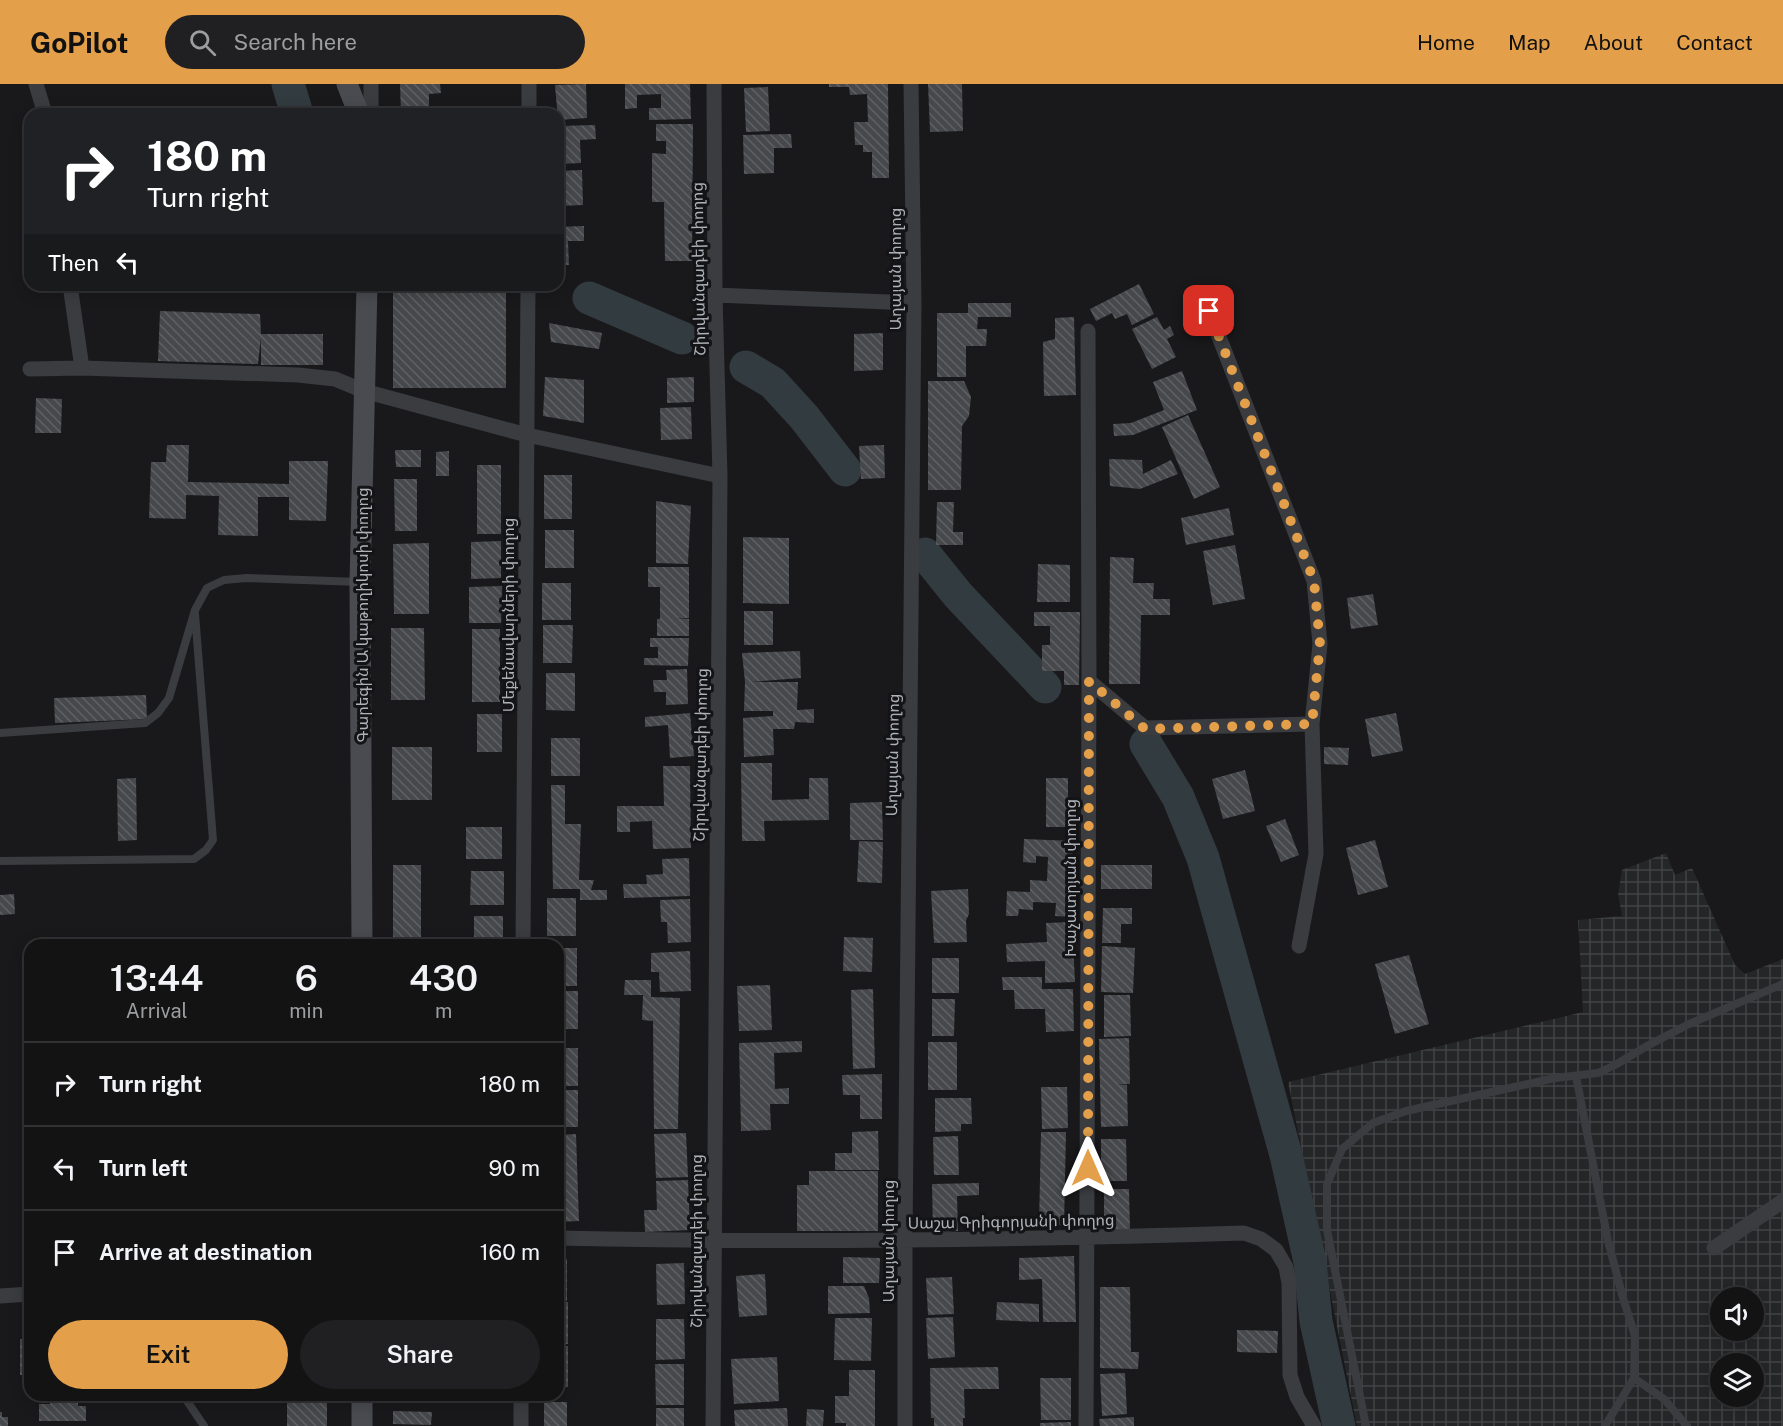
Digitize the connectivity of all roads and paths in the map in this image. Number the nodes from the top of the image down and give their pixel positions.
1 (36, 84) edge
2 (347, 84) edge
3 (371, 84) edge
4 (529, 84) edge
5 (714, 84) edge
6 (911, 84) edge
7 (43, 108) edge
8 (357, 108) edge
9 (371, 108) edge
10 (529, 108) edge
11 (71, 291) edge
12 (367, 291) edge
13 (528, 291) edge
14 (715, 295) junction
15 (914, 303) junction
16 (1209, 311) dead end
17 (1088, 331) dead end
18 (82, 368) junction
19 (30, 369) dead end
20 (364, 391) junction
21 (527, 435) junction
22 (720, 476) junction
23 (360, 582) junction
24 (195, 610) junction
25 (1089, 681) junction
26 (1312, 724) junction
27 (0, 733) edge
28 (0, 861) edge
29 (362, 939) edge
30 (523, 939) edge
31 (1299, 946) dead end
32 (1783, 984) edge
33 (1576, 1076) junction
34 (1783, 1201) edge
35 (564, 1238) edge
36 (1088, 1238) junction
37 (905, 1240) junction
38 (713, 1241) junction
39 (1714, 1248) dead end
40 (24, 1294) edge
41 (0, 1296) edge
42 (1634, 1378) junction
43 (187, 1401) edge
44 (363, 1401) edge
45 (521, 1401) edge
46 (204, 1426) edge
47 (362, 1426) edge
48 (521, 1426) edge
49 (713, 1426) edge
50 (905, 1426) edge
51 (1086, 1426) edge
52 (1314, 1426) edge
53 (1366, 1426) edge
54 (1605, 1426) edge
55 (1687, 1426) edge

1 - 7 street
2 - 8 street
3 - 9 street
4 - 10 street
5 - 14 street, Շիրվանզադեի փողոց
6 - 15 street, Աղայան փողոց
11 - 18 street
12 - 20 street, Գարեգին Ա կաթողիկոսի փողոց
13 - 21 street, Մեքենավարների փողոց
14 - 15 street
14 - 22 street, Շիրվանզադեի փողոց
15 - 37 street, Աղայան փողոց
16 - 26 street
17 - 25 street, Խաչատրյան փողոց
18 - 19 street
18 - 20 street
20 - 21 street
20 - 23 street, Գարեգին Ա կաթողիկոսի փողոց
21 - 22 street
21 - 30 street, Մեքենավարների փողոց
22 - 38 street, Շիրվանզադեի փողոց
23 - 24 lane
23 - 29 street, Գարեգին Ա կաթողիկոսի փողոց
24 - 27 lane
24 - 28 lane
25 - 26 street
25 - 36 street, Խաչատրյան փողոց
26 - 31 street
32 - 33 lane
33 - 42 lane
33 - 53 lane
34 - 39 street
35 - 38 street, Սաշա Գրիգորյանի փողոց
36 - 37 street, Սաշա Գրիգորյանի փողոց
36 - 51 street, Խաչատրյան փողոց
36 - 52 street, Սաշա Գրիգորյանի փողոց
37 - 38 street, Սաշա Գրիգորյանի փողոց
37 - 50 street, Աղայան փողոց
38 - 49 street, Շիրվանզադեի փողոց
40 - 41 street
42 - 54 lane
42 - 55 lane
43 - 46 lane
44 - 47 street
45 - 48 street

